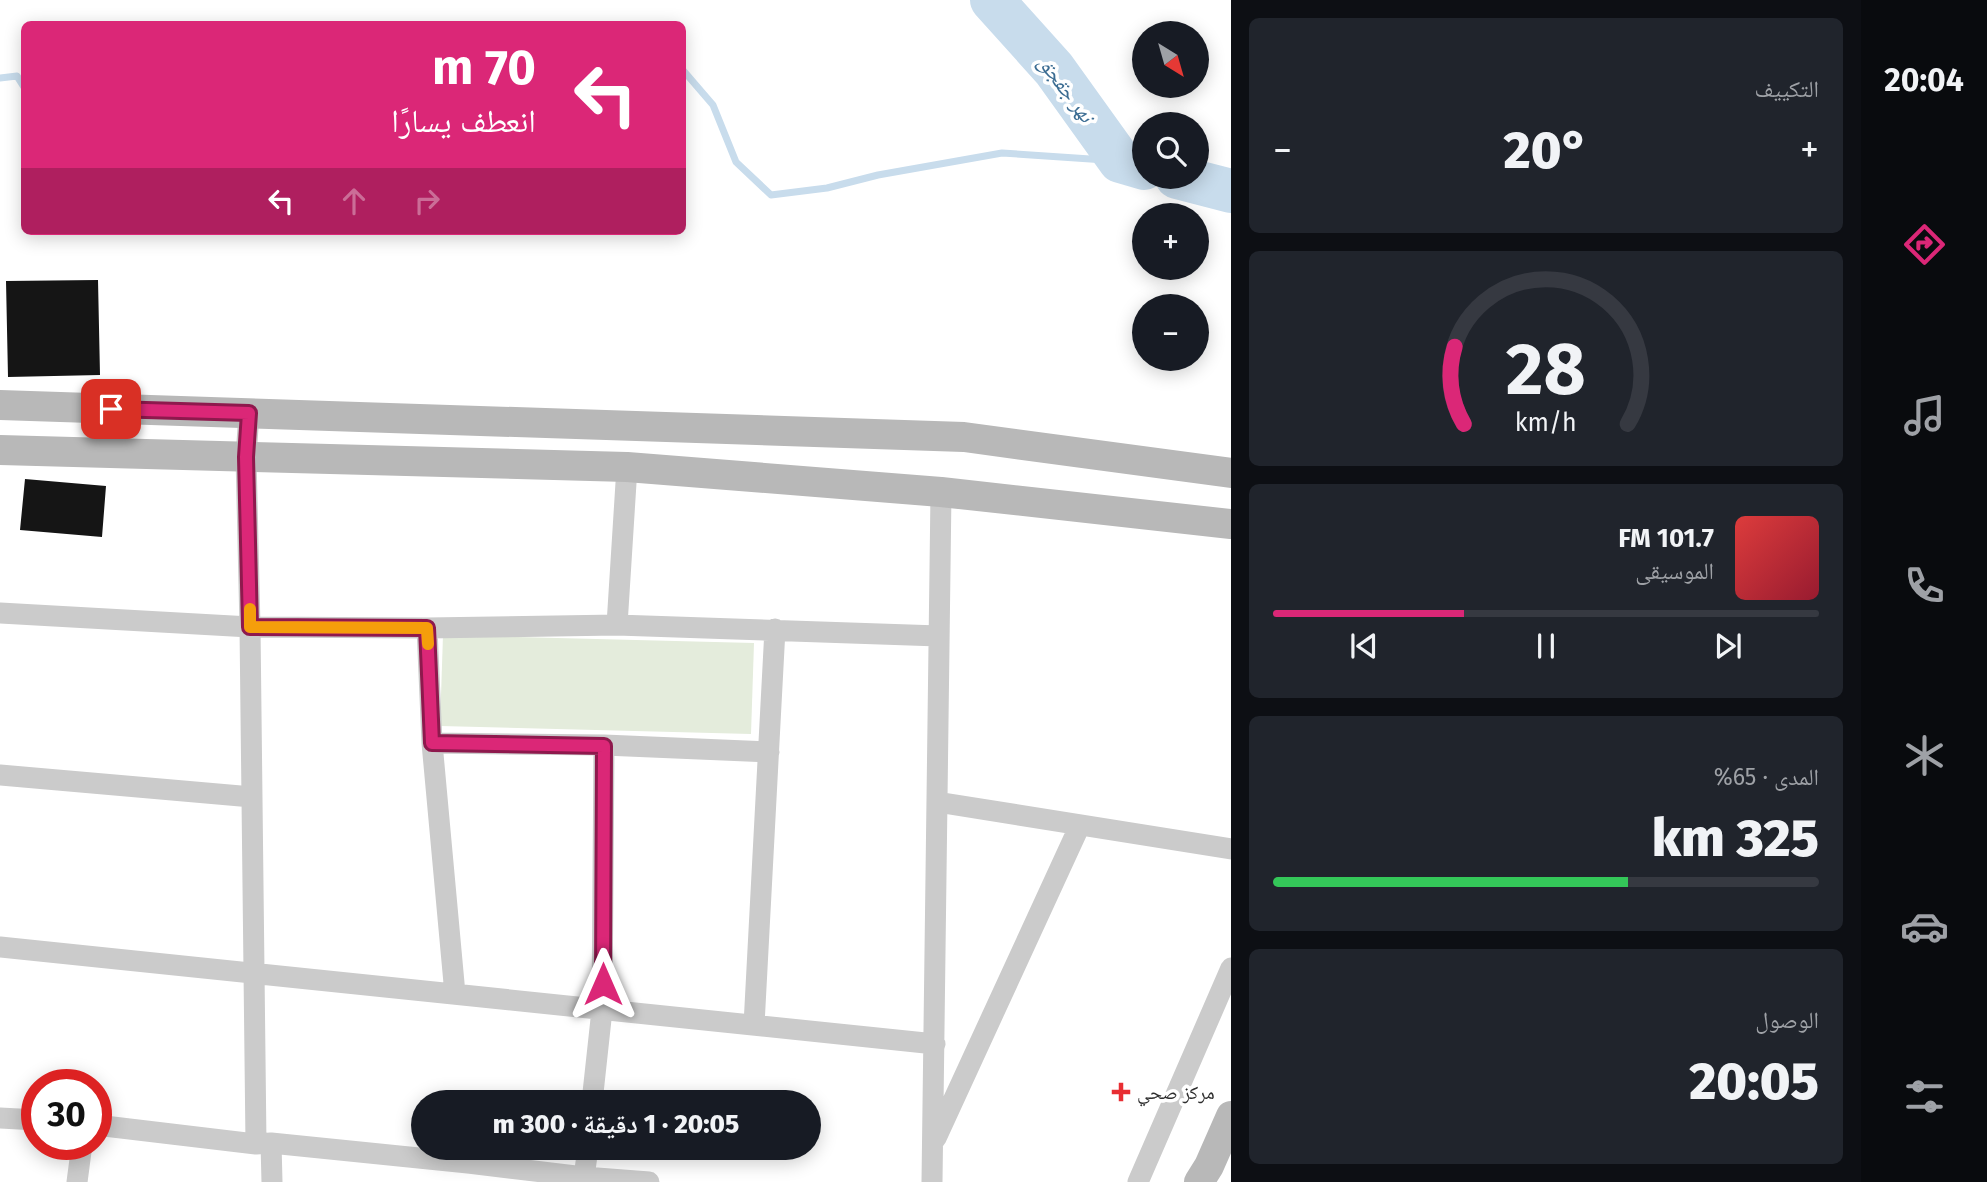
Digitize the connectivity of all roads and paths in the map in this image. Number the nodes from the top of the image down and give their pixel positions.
1 (0, 405) edge
2 (249, 413) junction
3 (0, 450) edge
4 (246, 457) junction
5 (627, 467) junction
6 (1231, 473) edge
7 (942, 492) junction
8 (1231, 524) edge
9 (0, 613) edge
10 (617, 625) junction
11 (250, 627) junction
12 (427, 628) junction
13 (775, 629) junction
14 (939, 636) junction
15 (432, 743) junction
16 (604, 746) junction
17 (769, 752) junction
18 (0, 775) edge
19 (252, 797) junction
20 (937, 802) junction
21 (1080, 825) junction
22 (1231, 849) edge
23 (0, 947) edge
24 (1231, 968) edge
25 (255, 972) junction
26 (455, 995) junction
27 (602, 1010) junction
28 (754, 1025) junction
29 (935, 1044) junction
30 (593, 1090) edge
31 (1231, 1116) edge
32 (0, 1118) edge
33 (21, 1119) edge
34 (112, 1127) edge
35 (263, 1143) junction
36 (932, 1146) junction
37 (80, 1160) edge
38 (586, 1160) edge
39 (467, 1172) edge
40 (584, 1177) junction
41 (77, 1182) edge
42 (272, 1182) edge
43 (648, 1182) edge
44 (932, 1182) edge
45 (1138, 1182) edge
46 (1199, 1182) edge

1 - 2 street
2 - 4 street
2 - 6 street
3 - 4 street
4 - 5 street
4 - 11 street
5 - 7 street
5 - 10 street
7 - 8 street
7 - 14 street
9 - 11 street
10 - 12 street
10 - 13 street
11 - 12 street
11 - 19 street
12 - 15 street
13 - 14 street
13 - 17 street
14 - 20 street
15 - 16 street
15 - 26 street
16 - 17 street
16 - 27 street
17 - 28 street
18 - 19 street
19 - 25 street
20 - 21 street
20 - 29 street
21 - 22 street
21 - 36 street
23 - 25 street
24 - 45 street
25 - 26 street
25 - 35 street
26 - 27 street
27 - 28 street
27 - 30 street
28 - 29 street
29 - 36 street
31 - 46 street
32 - 33 street
34 - 35 street
35 - 39 street
35 - 42 street
36 - 44 street
37 - 41 street
38 - 40 street
39 - 40 street
40 - 43 street

